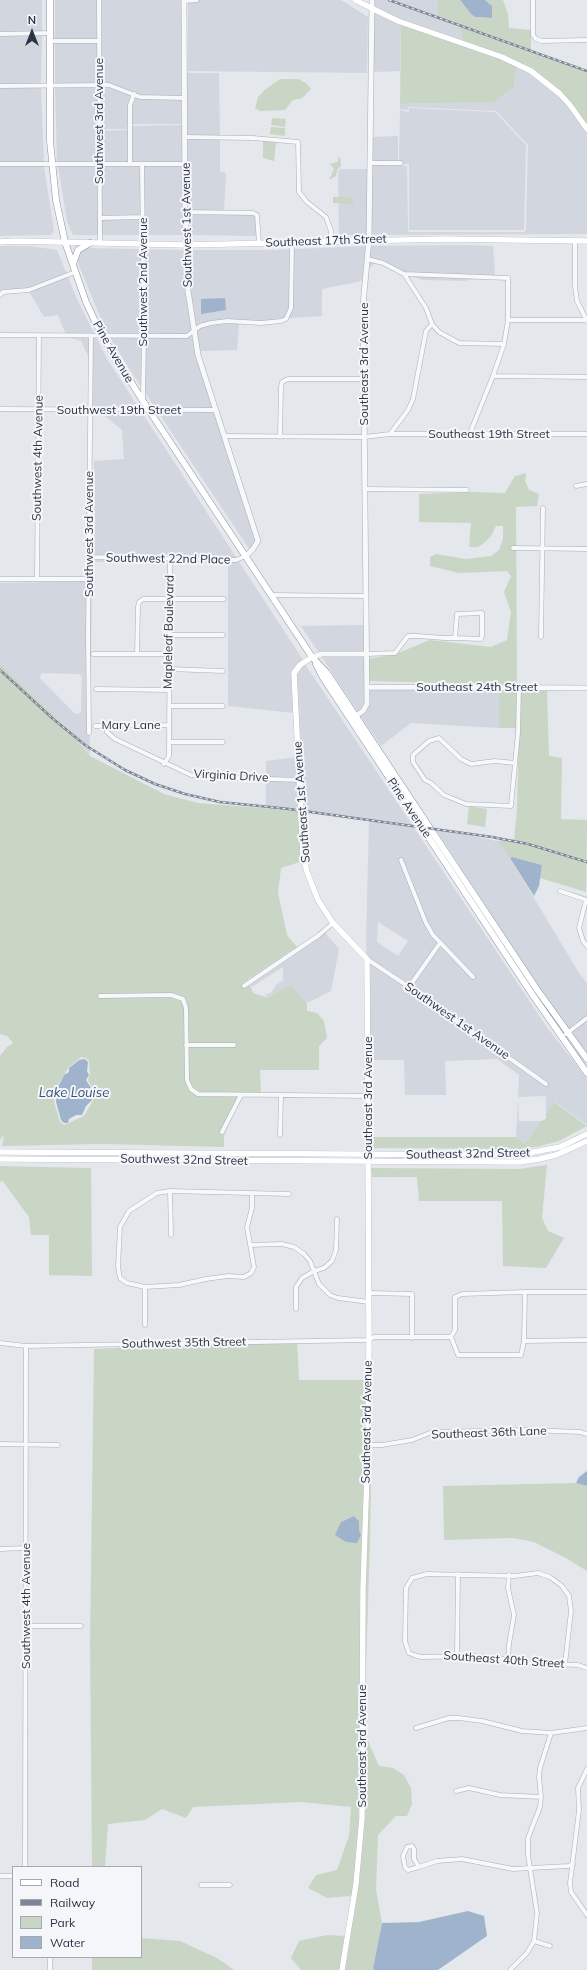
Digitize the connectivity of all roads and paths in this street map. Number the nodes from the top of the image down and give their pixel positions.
1 (50, 0) edge
2 (99, 0) edge
3 (184, 0) edge
4 (197, 0) edge
5 (355, 0) edge
6 (372, 0) edge
7 (533, 0) edge
8 (372, 10) junction
9 (0, 34) edge
10 (50, 34) junction
11 (587, 40) edge
12 (50, 41) junction
13 (99, 41) junction
14 (99, 85) junction
15 (0, 86) edge
16 (49, 86) junction
17 (134, 94) junction
18 (185, 98) junction
19 (587, 129) edge
20 (185, 137) junction
21 (370, 163) junction
22 (401, 163) dead end
23 (0, 164) edge
24 (51, 164) junction
25 (99, 164) junction
26 (130, 164) junction
27 (142, 164) junction
28 (185, 164) junction
29 (185, 212) junction
30 (143, 217) junction
31 (100, 218) junction
32 (0, 238) edge
33 (369, 239) junction
34 (331, 240) junction
35 (15, 241) junction
36 (575, 241) junction
37 (0, 242) edge
38 (65, 242) junction
39 (90, 242) junction
40 (587, 242) edge
41 (100, 243) junction
42 (259, 243) junction
43 (292, 243) junction
44 (142, 244) junction
45 (186, 245) junction
46 (367, 259) junction
47 (72, 265) junction
48 (75, 272) junction
49 (404, 274) junction
50 (0, 295) edge
51 (508, 320) junction
52 (587, 320) edge
53 (432, 324) junction
54 (194, 331) junction
55 (0, 335) edge
56 (39, 336) junction
57 (91, 336) junction
58 (102, 336) junction
59 (144, 336) junction
60 (504, 344) junction
61 (493, 376) junction
62 (587, 377) edge
63 (364, 379) junction
64 (142, 401) junction
65 (0, 409) edge
66 (39, 409) junction
67 (90, 410) junction
68 (148, 410) junction
69 (215, 410) junction
70 (470, 433) junction
71 (390, 434) junction
72 (587, 434) edge
73 (224, 436) junction
74 (280, 437) junction
75 (364, 438) junction
76 (587, 484) edge
77 (576, 486) dead end
78 (365, 489) junction
79 (467, 490) dead end
80 (543, 508) dead end
81 (512, 548) dead end
82 (541, 548) junction
83 (587, 549) edge
84 (246, 556) junction
85 (89, 557) junction
86 (170, 559) junction
87 (0, 579) edge
88 (37, 579) junction
89 (89, 579) junction
90 (271, 595) junction
91 (366, 596) junction
92 (170, 599) junction
93 (224, 599) dead end
94 (170, 635) junction
95 (223, 635) dead end
96 (541, 637) dead end
97 (455, 638) junction
98 (93, 654) dead end
99 (138, 654) junction
100 (170, 654) junction
101 (367, 654) junction
102 (312, 657) junction
103 (169, 669) junction
104 (223, 671) dead end
105 (367, 687) junction
106 (519, 687) junction
107 (587, 688) edge
108 (96, 690) dead end
109 (169, 690) junction
110 (169, 706) junction
111 (223, 706) dead end
112 (353, 718) junction
113 (168, 725) junction
114 (94, 726) dead end
115 (106, 726) junction
116 (89, 733) dead end
117 (169, 742) junction
118 (224, 742) dead end
119 (515, 762) junction
120 (164, 764) junction
121 (300, 780) junction
122 (401, 860) dead end
123 (560, 891) dead end
124 (586, 900) edge
125 (333, 923) junction
126 (440, 943) junction
127 (587, 946) edge
128 (510, 955) junction
129 (367, 959) junction
130 (473, 977) dead end
131 (244, 986) dead end
132 (409, 987) junction
133 (100, 996) dead end
134 (587, 1018) edge
135 (567, 1033) junction
136 (562, 1038) junction
137 (186, 1045) junction
138 (234, 1045) dead end
139 (587, 1059) edge
140 (587, 1073) edge
141 (546, 1084) dead end
142 (241, 1095) junction
143 (281, 1095) junction
144 (368, 1096) junction
145 (222, 1132) dead end
146 (587, 1134) edge
147 (280, 1135) dead end
148 (587, 1141) edge
149 (0, 1152) edge
150 (368, 1155) junction
151 (0, 1159) edge
152 (368, 1162) junction
153 (170, 1191) junction
154 (252, 1194) junction
155 (289, 1194) dead end
156 (337, 1219) dead end
157 (171, 1235) dead end
158 (250, 1245) junction
159 (314, 1271) junction
160 (145, 1287) junction
161 (524, 1292) junction
162 (587, 1292) edge
163 (369, 1293) junction
164 (369, 1302) junction
165 (296, 1309) dead end
166 (145, 1325) dead end
167 (451, 1336) junction
168 (412, 1338) junction
169 (369, 1340) junction
170 (587, 1340) edge
171 (524, 1341) junction
172 (0, 1343) edge
173 (26, 1346) junction
174 (587, 1434) edge
175 (0, 1444) edge
176 (26, 1444) junction
177 (58, 1445) dead end
178 (368, 1445) junction
179 (26, 1548) junction
180 (0, 1549) edge
181 (458, 1574) junction
182 (509, 1575) junction
183 (25, 1626) junction
184 (81, 1626) dead end
185 (457, 1656) junction
186 (508, 1660) junction
187 (566, 1664) junction
188 (587, 1668) edge
189 (416, 1728) dead end
190 (587, 1728) edge
191 (552, 1733) junction
192 (587, 1769) edge
193 (456, 1791) dead end
194 (541, 1797) junction
195 (573, 1864) junction
196 (25, 1866) edge
197 (419, 1867) junction
198 (531, 1868) junction
199 (0, 1876) edge
200 (12, 1876) edge
201 (202, 1885) dead end
202 (230, 1885) dead end
203 (587, 1915) edge
204 (534, 1941) junction
205 (550, 1946) dead end
206 (50, 1958) edge
207 (50, 1970) edge
208 (342, 1970) edge
209 (510, 1970) edge

1 - 10 highway, Pine Avenue
2 - 13 street, Southwest 3rd Avenue
3 - 4 street
3 - 18 street, Southwest 1st Avenue
5 - 8 main road
6 - 8 street, Southeast 3rd Avenue
7 - 11 street
8 - 19 main road
8 - 21 street, Southeast 3rd Avenue
9 - 10 street
10 - 12 highway, Pine Avenue
12 - 13 street
12 - 16 highway, Pine Avenue
13 - 14 street, Southwest 3rd Avenue
14 - 16 street
14 - 17 street
14 - 25 street, Southwest 3rd Avenue
15 - 16 street
16 - 24 highway, Pine Avenue
17 - 18 street
17 - 26 street
18 - 20 street, Southwest 1st Avenue
20 - 28 street, Southwest 1st Avenue
20 - 34 street
21 - 22 street
21 - 33 street, Southeast 3rd Avenue
23 - 24 street
24 - 25 street
24 - 38 highway, Pine Avenue
25 - 26 street
25 - 31 street, Southwest 3rd Avenue
26 - 27 street
27 - 28 street
27 - 30 street, Southwest 2nd Avenue
28 - 29 street, Southwest 1st Avenue
29 - 42 street
29 - 45 street, Southwest 1st Avenue
30 - 31 street
30 - 44 street, Southwest 2nd Avenue
31 - 41 street, Southwest 3rd Avenue
32 - 35 main road
33 - 34 main road, Southeast 17th Street
33 - 36 main road, Southeast 17th Street
33 - 46 street, Southeast 3rd Avenue
34 - 43 main road, Southeast 17th Street
35 - 37 main road
35 - 38 main road, Southeast 17th Street
36 - 40 main road, Southeast 17th Street
36 - 52 street
38 - 39 main road, Southeast 17th Street
38 - 47 highway, Pine Avenue
39 - 41 main road, Southeast 17th Street
39 - 47 highway
41 - 44 main road, Southeast 17th Street
42 - 43 main road, Southeast 17th Street
42 - 45 main road, Southeast 17th Street
43 - 54 street
44 - 45 main road, Southeast 17th Street
44 - 59 street, Southwest 2nd Avenue
45 - 54 street, Southwest 1st Avenue
46 - 49 street
46 - 63 street, Southeast 3rd Avenue
47 - 48 highway, Pine Avenue
48 - 50 street
48 - 58 highway, Pine Avenue
49 - 51 street
49 - 53 street
51 - 52 street
51 - 60 street
53 - 60 street
53 - 71 street
54 - 59 street
54 - 69 street, Southwest 1st Avenue
55 - 56 street
56 - 57 street
56 - 66 street, Southwest 4th Avenue
57 - 58 street
57 - 67 street, Southwest 3rd Avenue
58 - 59 street
58 - 64 highway, Pine Avenue
59 - 64 street, Southwest 2nd Avenue
60 - 61 street
61 - 62 street
61 - 70 street
63 - 74 street
63 - 75 street, Southeast 3rd Avenue
64 - 68 highway, Pine Avenue
65 - 66 street, Southwest 19th Street
66 - 67 street, Southwest 19th Street
66 - 88 street, Southwest 4th Avenue
67 - 68 street, Southwest 19th Street
67 - 85 street, Southwest 3rd Avenue
68 - 69 street, Southwest 19th Street
68 - 84 highway, Pine Avenue
69 - 73 street, Southwest 1st Avenue
70 - 71 street, Southeast 19th Street
70 - 72 street, Southeast 19th Street
71 - 75 street, Southeast 19th Street
73 - 74 street
73 - 84 street, Southwest 1st Avenue
74 - 75 street
75 - 78 street, Southeast 3rd Avenue
76 - 77 street
78 - 79 street
78 - 91 street, Southeast 3rd Avenue
80 - 82 street
81 - 82 street
82 - 83 street
82 - 96 street
84 - 86 street, Southwest 22nd Place
84 - 90 highway, Pine Avenue
85 - 86 street, Southwest 22nd Place
85 - 89 street, Southwest 3rd Avenue
86 - 92 street, Mapleleaf Boulevard
87 - 88 street
88 - 89 street
89 - 116 street, Southwest 3rd Avenue
90 - 91 street
90 - 102 highway, Pine Avenue
91 - 101 street, Southeast 3rd Avenue
92 - 93 street
92 - 94 street, Mapleleaf Boulevard
92 - 99 street
94 - 95 street
94 - 100 street, Mapleleaf Boulevard
97 - 97 street
97 - 101 street
98 - 99 street
99 - 100 street
100 - 103 street, Mapleleaf Boulevard
101 - 102 street
101 - 105 street, Southeast 3rd Avenue
102 - 112 highway, Pine Avenue
102 - 121 main road, Southeast 1st Avenue
103 - 104 street
103 - 109 street, Mapleleaf Boulevard
105 - 106 street, Southeast 24th Street
105 - 112 street, Southeast 3rd Avenue
106 - 107 street, Southeast 24th Street
106 - 119 street
108 - 109 street
109 - 110 street, Mapleleaf Boulevard
110 - 111 street, Mapleleaf Boulevard
110 - 113 street, Mapleleaf Boulevard
112 - 128 highway, Pine Avenue
113 - 115 street, Mary Lane
113 - 117 street, Mapleleaf Boulevard
114 - 115 street, Mary Lane
115 - 120 street, Virginia Drive
117 - 118 street
117 - 120 street, Mapleleaf Boulevard
119 - 119 street
120 - 121 street, Virginia Drive
121 - 125 main road, Southeast 1st Avenue
122 - 126 street
123 - 124 street
124 - 127 street
125 - 129 main road, Southeast 1st Avenue
125 - 131 street
126 - 130 street
126 - 132 street
128 - 135 highway
128 - 136 highway
129 - 132 street, Southwest 1st Avenue
129 - 144 main road, Southeast 3rd Avenue
132 - 141 street, Southwest 1st Avenue
133 - 137 street
134 - 135 street
135 - 136 street
135 - 139 highway
136 - 140 highway
137 - 138 street
137 - 142 street
142 - 143 street
142 - 145 street
143 - 144 street
143 - 147 street
144 - 150 main road, Southeast 3rd Avenue
146 - 150 main road, Southeast 32nd Street
148 - 152 main road, Southeast 32nd Street
149 - 150 main road, Southwest 32nd Street
150 - 152 main road, Southeast 3rd Avenue
151 - 152 main road, Southwest 32nd Street
152 - 163 main road, Southeast 3rd Avenue
153 - 154 street
153 - 157 street
153 - 160 street
154 - 155 street
154 - 158 street
156 - 159 street
158 - 159 street
158 - 160 street
159 - 164 street
159 - 165 street
160 - 166 street
161 - 162 street
161 - 167 street
161 - 171 street
163 - 164 main road, Southeast 3rd Avenue
163 - 168 street
164 - 169 main road, Southeast 3rd Avenue
167 - 168 street, Southwest 35th Street
167 - 171 street
168 - 169 street, Southwest 35th Street
169 - 173 street, Southwest 35th Street
169 - 178 main road, Southeast 3rd Avenue
170 - 171 street
172 - 173 street, Southwest 35th Street
173 - 176 street, Southwest 4th Avenue
174 - 178 street, Southeast 36th Lane
175 - 176 street
176 - 177 street
176 - 179 street, Southwest 4th Avenue
178 - 208 main road, Southeast 3rd Avenue
179 - 180 street
179 - 183 street, Southwest 4th Avenue
181 - 182 street
181 - 185 street
181 - 185 street, Southeast 40th Street
182 - 186 street
182 - 187 street
183 - 184 street
183 - 196 street, Southwest 4th Avenue
185 - 186 street, Southeast 40th Street
186 - 187 street, Southeast 40th Street
187 - 188 street, Southeast 40th Street
189 - 191 street
190 - 191 street
191 - 194 street
192 - 195 street
193 - 194 street
194 - 198 street
195 - 198 street
195 - 203 street
197 - 197 street
197 - 198 street
198 - 204 street
199 - 200 street
201 - 202 street
204 - 205 street
204 - 209 street
206 - 207 street

